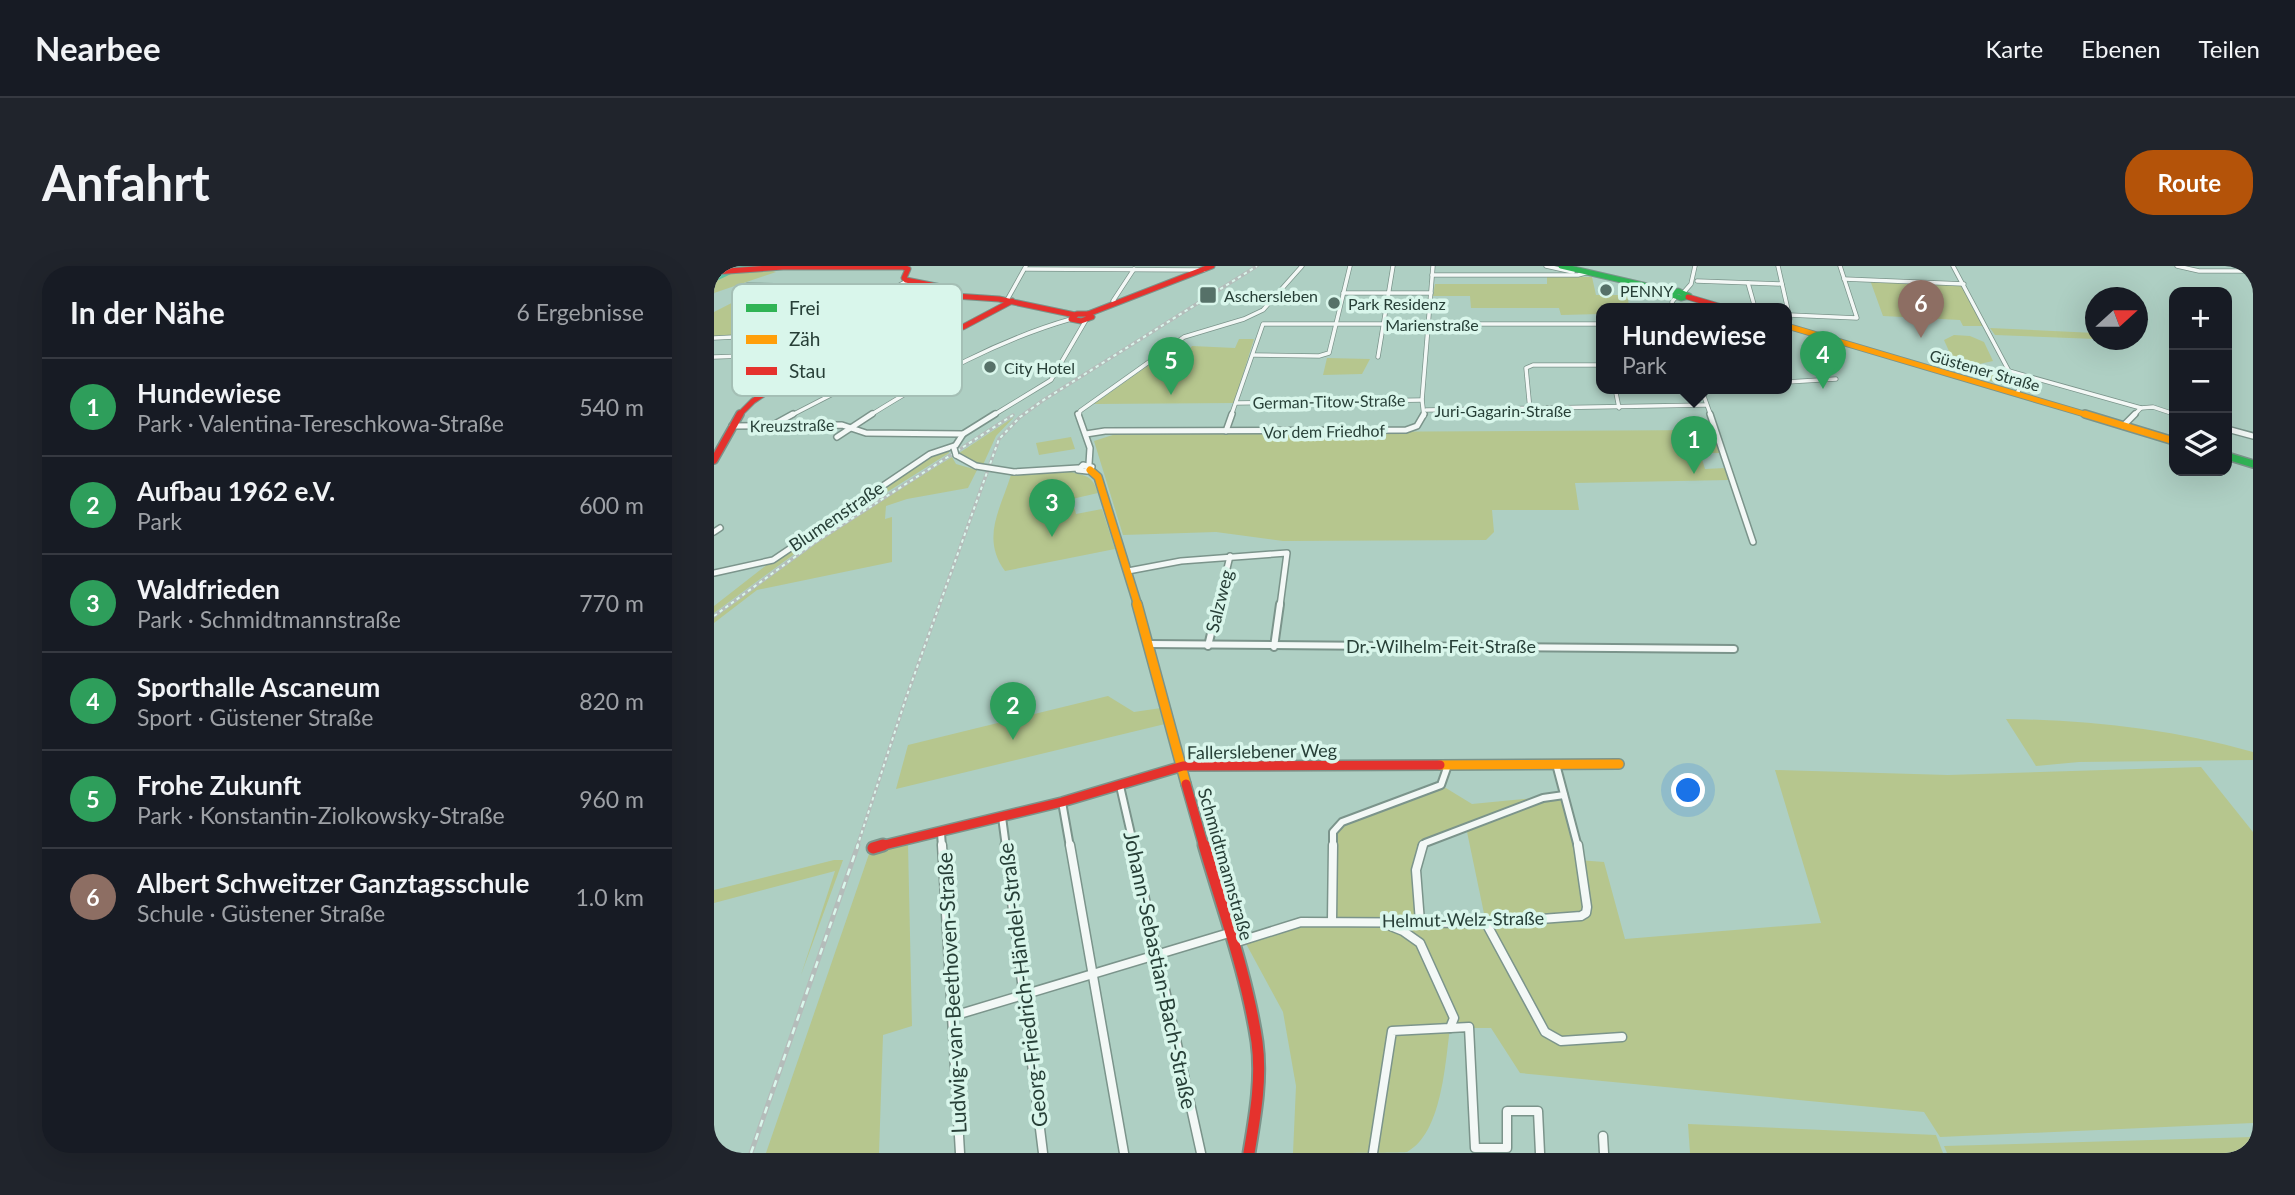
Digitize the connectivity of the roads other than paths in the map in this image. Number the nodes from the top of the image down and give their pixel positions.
1 (1302, 266) edge
2 (1350, 266) edge
3 (1393, 266) edge
4 (1433, 266) edge
5 (1546, 266) edge
6 (1561, 266) edge
7 (1695, 266) edge
8 (1778, 266) edge
9 (1840, 266) edge
10 (1953, 266) edge
11 (2177, 266) edge
12 (787, 267) edge
13 (906, 267) edge
14 (1026, 268) edge
15 (1208, 268) edge
16 (1134, 269) junction
17 (2253, 271) edge
18 (714, 272) edge
19 (1585, 273) junction
20 (1432, 275) junction
21 (1501, 275) junction
22 (1844, 279) junction
23 (907, 281) junction
24 (1697, 281) dead end
25 (1748, 283) junction
26 (903, 284) edge
27 (924, 284) edge
28 (1503, 284) dead end
29 (1782, 284) junction
30 (1964, 284) junction
31 (1343, 293) junction
32 (1389, 293) junction
33 (1431, 293) junction
34 (1680, 295) junction
35 (962, 297) edge
36 (1009, 301) junction
37 (1116, 303) junction
38 (1672, 303) edge
39 (1708, 303) edge
40 (1754, 303) edge
41 (1786, 303) edge
42 (1792, 315) edge
43 (1073, 317) junction
44 (1087, 317) junction
45 (1383, 324) junction
46 (1429, 324) junction
47 (1596, 324) edge
48 (1336, 325) junction
49 (963, 327) edge
50 (1792, 327) edge
51 (714, 338) edge
52 (732, 338) edge
53 (1253, 355) junction
54 (732, 356) edge
55 (714, 357) edge
56 (1378, 357) dead end
57 (962, 363) edge
58 (1596, 365) edge
59 (2009, 371) junction
60 (1836, 379) dead end
61 (1792, 382) edge
62 (1616, 394) edge
63 (1703, 394) edge
64 (2016, 394) junction
65 (760, 396) edge
66 (830, 396) edge
67 (905, 396) edge
68 (1422, 400) junction
69 (1236, 403) junction
70 (1706, 405) junction
71 (1619, 408) junction
72 (2141, 408) junction
73 (1426, 410) junction
74 (1530, 410) junction
75 (2170, 413) edge
76 (774, 425) junction
77 (732, 426) junction
78 (2123, 426) junction
79 (852, 427) junction
80 (2232, 430) edge
81 (1226, 431) junction
82 (963, 434) junction
83 (1086, 434) junction
84 (2253, 436) edge
85 (837, 437) dead end
86 (2169, 440) edge
87 (954, 447) junction
88 (2232, 458) edge
89 (714, 460) edge
90 (2253, 464) edge
91 (1089, 467) junction
92 (1754, 542) dead end
93 (1230, 556) junction
94 (1128, 570) junction
95 (714, 573) edge
96 (1149, 644) junction
97 (1208, 646) junction
98 (1274, 647) junction
99 (1734, 649) dead end
100 (1556, 764) junction
101 (1619, 764) dead end
102 (1448, 765) junction
103 (1183, 766) junction
104 (1120, 786) junction
105 (1564, 795) junction
106 (1062, 802) junction
107 (1002, 817) junction
108 (941, 833) junction
109 (873, 848) dead end
110 (1332, 920) junction
111 (1378, 921) junction
112 (1420, 922) junction
113 (1486, 923) junction
114 (1229, 933) junction
115 (1232, 944) junction
116 (1158, 954) junction
117 (1091, 975) junction
118 (1024, 995) junction
119 (953, 1016) junction
120 (1450, 1028) junction
121 (1622, 1037) dead end
122 (1603, 1136) dead end
123 (960, 1153) edge
124 (1043, 1153) edge
125 (1124, 1153) edge
126 (1201, 1153) edge
127 (1249, 1153) edge
128 (1373, 1153) edge
129 (1540, 1153) edge
130 (1604, 1153) edge

1 - 83 street, Schmidtmannstraße
2 - 31 street
3 - 32 street
4 - 20 street
5 - 19 street
6 - 19 street
7 - 34 street
8 - 29 street
9 - 22 street
10 - 30 street
11 - 17 street
12 - 13 street
12 - 18 street
13 - 23 street
14 - 16 street
14 - 36 street
15 - 16 street
15 - 37 street
16 - 37 street
19 - 21 street
19 - 34 street
20 - 21 street
20 - 33 street
21 - 28 street
22 - 30 street
22 - 42 street
23 - 26 street
23 - 27 street
24 - 25 street
25 - 29 street
25 - 40 street
29 - 41 street
30 - 59 street
31 - 32 street
31 - 48 street
32 - 33 street
32 - 45 street
33 - 46 street
34 - 38 street
34 - 39 street
35 - 36 street
36 - 43 street
36 - 49 street
37 - 44 street
43 - 44 street
43 - 57 street
44 - 82 street
45 - 46 street, Marienstraße
45 - 48 street, Marienstraße
45 - 56 street
46 - 47 street, Marienstraße
46 - 68 street
48 - 53 street
48 - 53 street, Marienstraße
50 - 64 street, Güstener Straße
51 - 52 street
53 - 69 street
54 - 55 street
58 - 74 street
59 - 64 street
59 - 72 street
60 - 61 street
62 - 71 street
63 - 70 street
64 - 78 street, Güstener Straße
65 - 77 street
66 - 76 street
67 - 79 street
68 - 69 street, German-Titow-Straße
68 - 73 street
69 - 81 street
70 - 71 street, Juri-Gagarin-Straße
70 - 92 street
71 - 74 street, Juri-Gagarin-Straße
72 - 75 street
72 - 78 street
73 - 74 street, Juri-Gagarin-Straße
73 - 81 street, Vor dem Friedhof
76 - 77 street, Kreuzstraße
76 - 79 street, Kreuzstraße
77 - 89 street
78 - 86 street, Güstener Straße
79 - 82 street, Kreuzstraße
79 - 85 street
80 - 84 street
81 - 83 street, Vor dem Friedhof
82 - 87 street
83 - 91 street, Schmidtmannstraße
87 - 91 street, bridge
87 - 95 street, Blumenstraße
88 - 90 street
91 - 94 street, Schmidtmannstraße
93 - 94 street
93 - 97 street, Salzweg
93 - 98 street
94 - 96 street, Schmidtmannstraße
96 - 97 street, Dr.-Wilhelm-Feit-Straße
96 - 103 street, Schmidtmannstraße
97 - 98 street, Dr.-Wilhelm-Feit-Straße
98 - 99 street, Dr.-Wilhelm-Feit-Straße
100 - 101 street, Fallerslebener Weg
100 - 102 street, Fallerslebener Weg
100 - 105 street, Helmut-Welz-Straße
102 - 103 street, Fallerslebener Weg
102 - 110 street
103 - 104 street, Fallerslebener Weg
103 - 114 street, Schmidtmannstraße
104 - 106 street, Fallerslebener Weg
104 - 116 street, Johann-Sebastian-Bach-Straße
105 - 112 street
105 - 113 street, Helmut-Welz-Straße
106 - 107 street, Fallerslebener Weg
106 - 117 street
107 - 108 street, Fallerslebener Weg
107 - 118 street, Georg-Friedrich-Händel-Straße
108 - 109 street, Fallerslebener Weg
108 - 119 street, Ludwig-van-Beethoven-Straße
110 - 111 street, Helmut-Welz-Straße
110 - 115 street, Helmut-Welz-Straße
111 - 112 street, Helmut-Welz-Straße
111 - 120 street
112 - 113 street, Helmut-Welz-Straße
113 - 121 street
114 - 115 street, Schmidtmannstraße
114 - 116 street
115 - 127 street, Schmidtmannstraße
116 - 117 street
116 - 126 street, Johann-Sebastian-Bach-Straße
117 - 118 street
117 - 125 street
118 - 119 street
118 - 124 street, Georg-Friedrich-Händel-Straße
119 - 123 street, Ludwig-van-Beethoven-Straße
120 - 128 street
120 - 129 street
122 - 130 street

